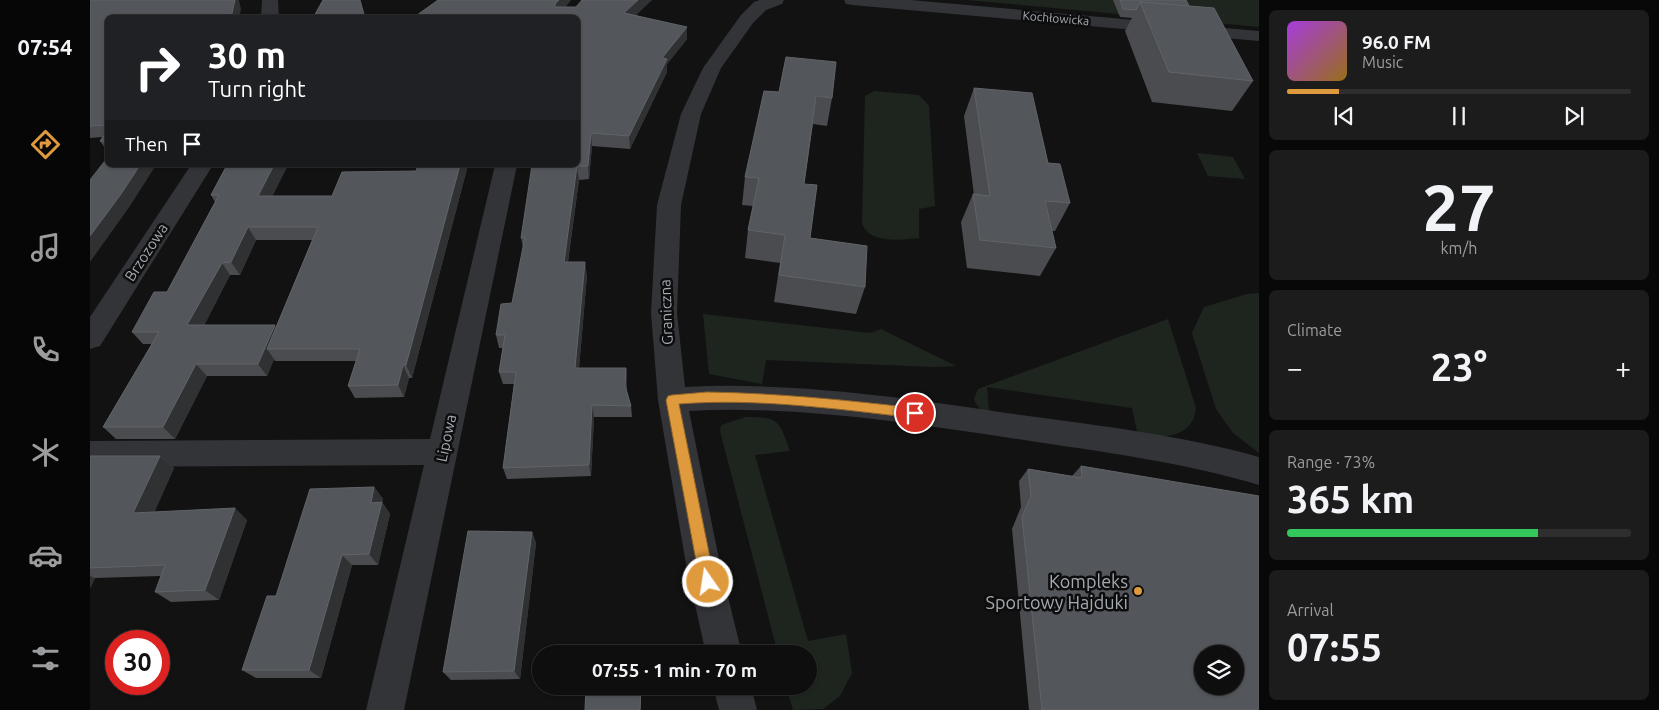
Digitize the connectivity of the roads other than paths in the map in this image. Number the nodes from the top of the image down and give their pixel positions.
1 (270, 0) edge
2 (776, 0) edge
3 (852, 0) edge
4 (270, 15) edge
5 (1259, 36) edge
6 (201, 167) edge
7 (506, 167) edge
8 (90, 339) edge
9 (672, 400) junction
10 (443, 452) junction
11 (90, 454) edge
12 (1259, 471) edge
13 (722, 645) edge
14 (734, 695) edge
15 (385, 710) edge
16 (738, 710) edge

1 - 4 street
2 - 9 street, Graniczna
3 - 5 street, Kochłowicka
6 - 8 street, Brzozowa
7 - 10 street, Lipowa
9 - 12 street
9 - 13 street, Graniczna
10 - 11 street
10 - 15 street, Lipowa
14 - 16 street

